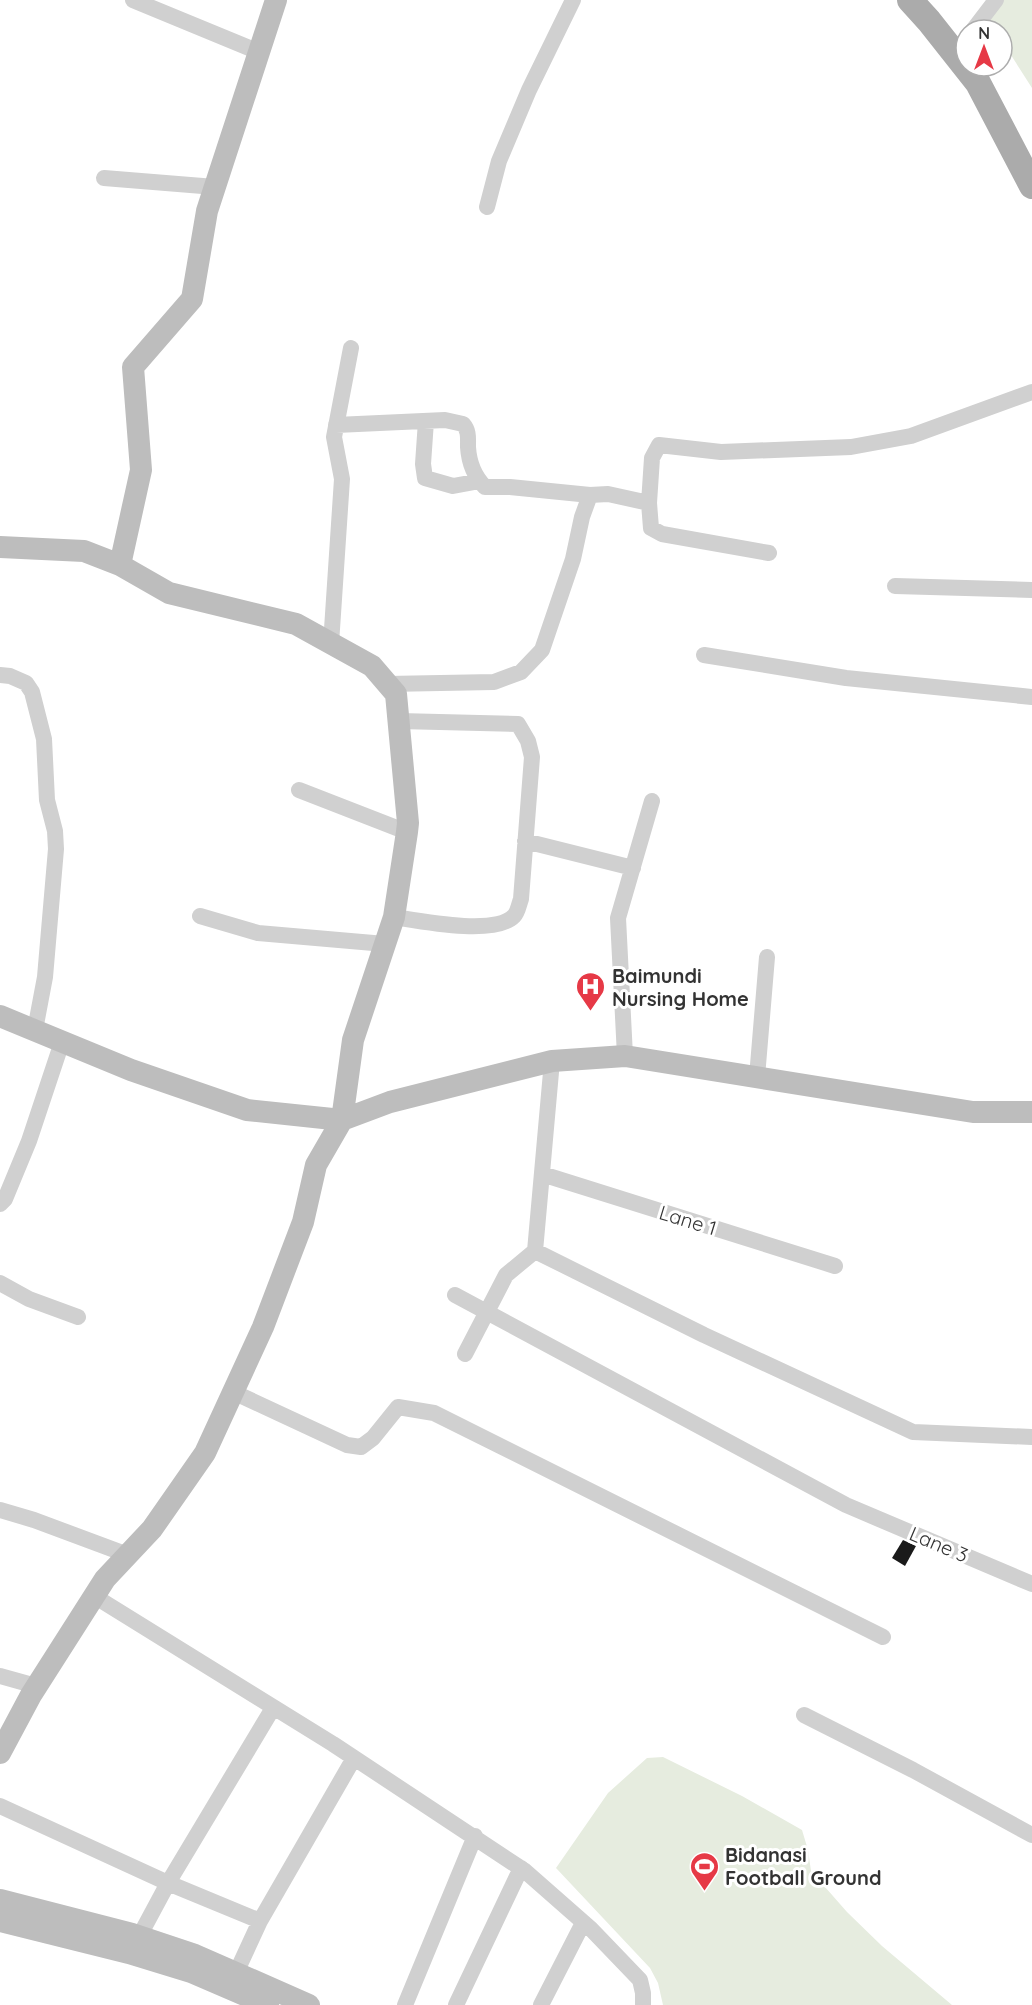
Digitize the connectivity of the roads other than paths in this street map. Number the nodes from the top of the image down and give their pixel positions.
1 (134, 0) edge
2 (276, 0) edge
3 (573, 0) edge
4 (910, 0) edge
5 (929, 0) edge
6 (996, 0) edge
7 (983, 18) edge
8 (954, 26) edge
9 (259, 52) junction
10 (990, 78) edge
11 (1032, 157) edge
12 (104, 178) dead end
13 (1032, 186) edge
14 (215, 187) junction
15 (487, 207) dead end
16 (351, 348) dead end
17 (1032, 392) edge
18 (426, 421) junction
19 (336, 425) junction
20 (480, 481) junction
21 (590, 495) junction
22 (649, 503) junction
23 (0, 547) edge
24 (768, 553) dead end
25 (120, 565) junction
26 (895, 586) dead end
27 (1032, 590) edge
28 (331, 644) junction
29 (704, 655) dead end
30 (0, 675) edge
31 (387, 684) junction
32 (1032, 697) edge
33 (399, 722) junction
34 (299, 790) dead end
35 (652, 801) dead end
36 (407, 832) junction
37 (525, 840) junction
38 (633, 868) junction
39 (200, 916) dead end
40 (394, 917) junction
41 (385, 944) junction
42 (767, 957) dead end
43 (0, 1016) edge
44 (35, 1030) junction
45 (62, 1042) junction
46 (625, 1056) junction
47 (552, 1061) junction
48 (757, 1077) junction
49 (1032, 1112) edge
50 (342, 1120) junction
51 (542, 1174) junction
52 (0, 1204) edge
53 (535, 1251) junction
54 (835, 1266) dead end
55 (0, 1283) edge
56 (455, 1295) dead end
57 (487, 1311) junction
58 (78, 1317) dead end
59 (465, 1354) dead end
60 (233, 1392) junction
61 (1032, 1437) edge
62 (0, 1510) edge
63 (128, 1555) junction
64 (1032, 1584) edge
65 (94, 1596) junction
66 (883, 1637) dead end
67 (0, 1676) edge
68 (36, 1686) junction
69 (273, 1707) junction
70 (804, 1715) dead end
71 (0, 1753) edge
72 (354, 1758) junction
73 (0, 1806) edge
74 (1032, 1835) edge
75 (475, 1836) junction
76 (520, 1868) junction
77 (168, 1883) junction
78 (0, 1900) edge
79 (0, 1921) edge
80 (260, 1921) junction
81 (583, 1923) junction
82 (139, 1937) junction
83 (236, 1973) junction
84 (268, 2005) edge
85 (309, 2005) edge
86 (405, 2005) edge
87 (456, 2005) edge
88 (541, 2005) edge
89 (643, 2005) edge

1 - 9 street
2 - 9 street
3 - 15 street
4 - 13 main road
5 - 8 main road
6 - 7 street
9 - 14 street
10 - 11 main road
12 - 14 street
14 - 25 street
16 - 19 street
17 - 22 street
18 - 19 street
18 - 20 street
18 - 20 street
19 - 28 street
20 - 21 street
21 - 22 street
21 - 31 street
22 - 24 street
23 - 25 street
25 - 28 street
26 - 27 street
28 - 31 street
29 - 32 street
30 - 44 street
31 - 33 street
33 - 36 street
33 - 37 street
34 - 36 street
35 - 38 street
36 - 40 street
37 - 38 street
37 - 40 street
38 - 46 street
39 - 41 street
40 - 41 street
41 - 50 street
42 - 48 street
43 - 44 street
44 - 45 street
45 - 50 street
45 - 52 street
46 - 47 street
46 - 48 street
47 - 50 street
47 - 51 street
48 - 49 street
50 - 60 street
51 - 53 street
51 - 54 street, Lane 1
53 - 57 street
53 - 61 street
55 - 58 street
56 - 57 street, Lane 3
57 - 59 street
57 - 64 street, Lane 3
60 - 63 street
60 - 66 street
62 - 63 street
63 - 65 street
65 - 68 street
65 - 69 street
67 - 68 street
68 - 71 street
69 - 72 street
69 - 77 street
70 - 74 street
72 - 75 street
72 - 80 street
73 - 77 street
75 - 76 street
75 - 86 street
76 - 81 street
76 - 87 street
77 - 80 street
77 - 82 street
78 - 82 street
79 - 84 street
80 - 83 street
81 - 88 street
81 - 89 street
82 - 83 street
83 - 85 street

